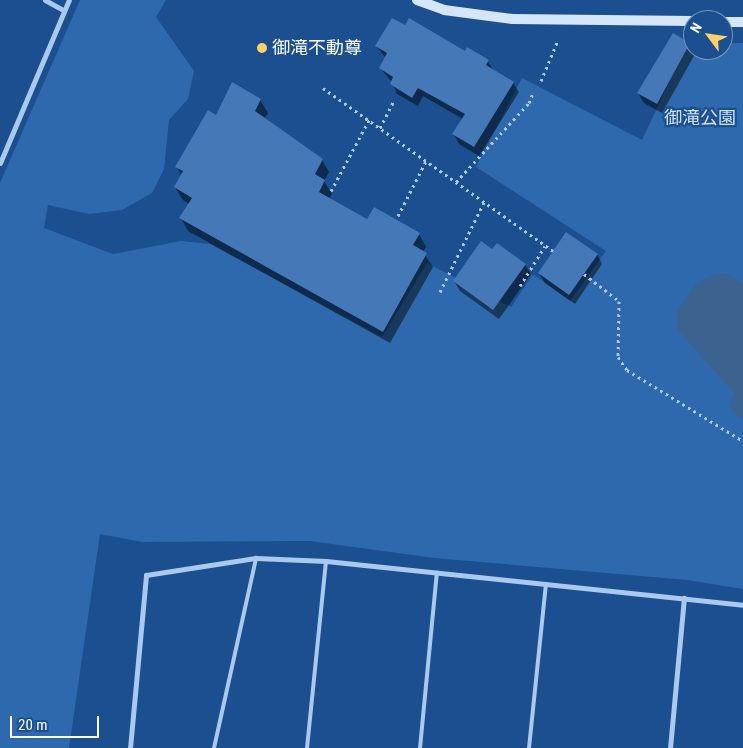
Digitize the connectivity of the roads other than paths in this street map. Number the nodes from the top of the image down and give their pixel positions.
1 (45, 0) edge
2 (68, 0) edge
3 (417, 0) edge
4 (63, 10) junction
5 (683, 21) edge
6 (0, 163) edge
7 (256, 558) junction
8 (326, 561) junction
9 (437, 573) junction
10 (546, 584) junction
11 (684, 598) junction
12 (743, 605) edge
13 (130, 748) edge
14 (214, 748) edge
15 (307, 748) edge
16 (420, 748) edge
17 (529, 748) edge
18 (670, 748) edge

1 - 4 street
2 - 4 street
3 - 5 street
4 - 6 street
7 - 8 street
7 - 13 street
7 - 14 lane
8 - 9 street
8 - 15 lane
9 - 10 street
9 - 16 lane
10 - 11 street
10 - 17 lane
11 - 12 street
11 - 18 street

